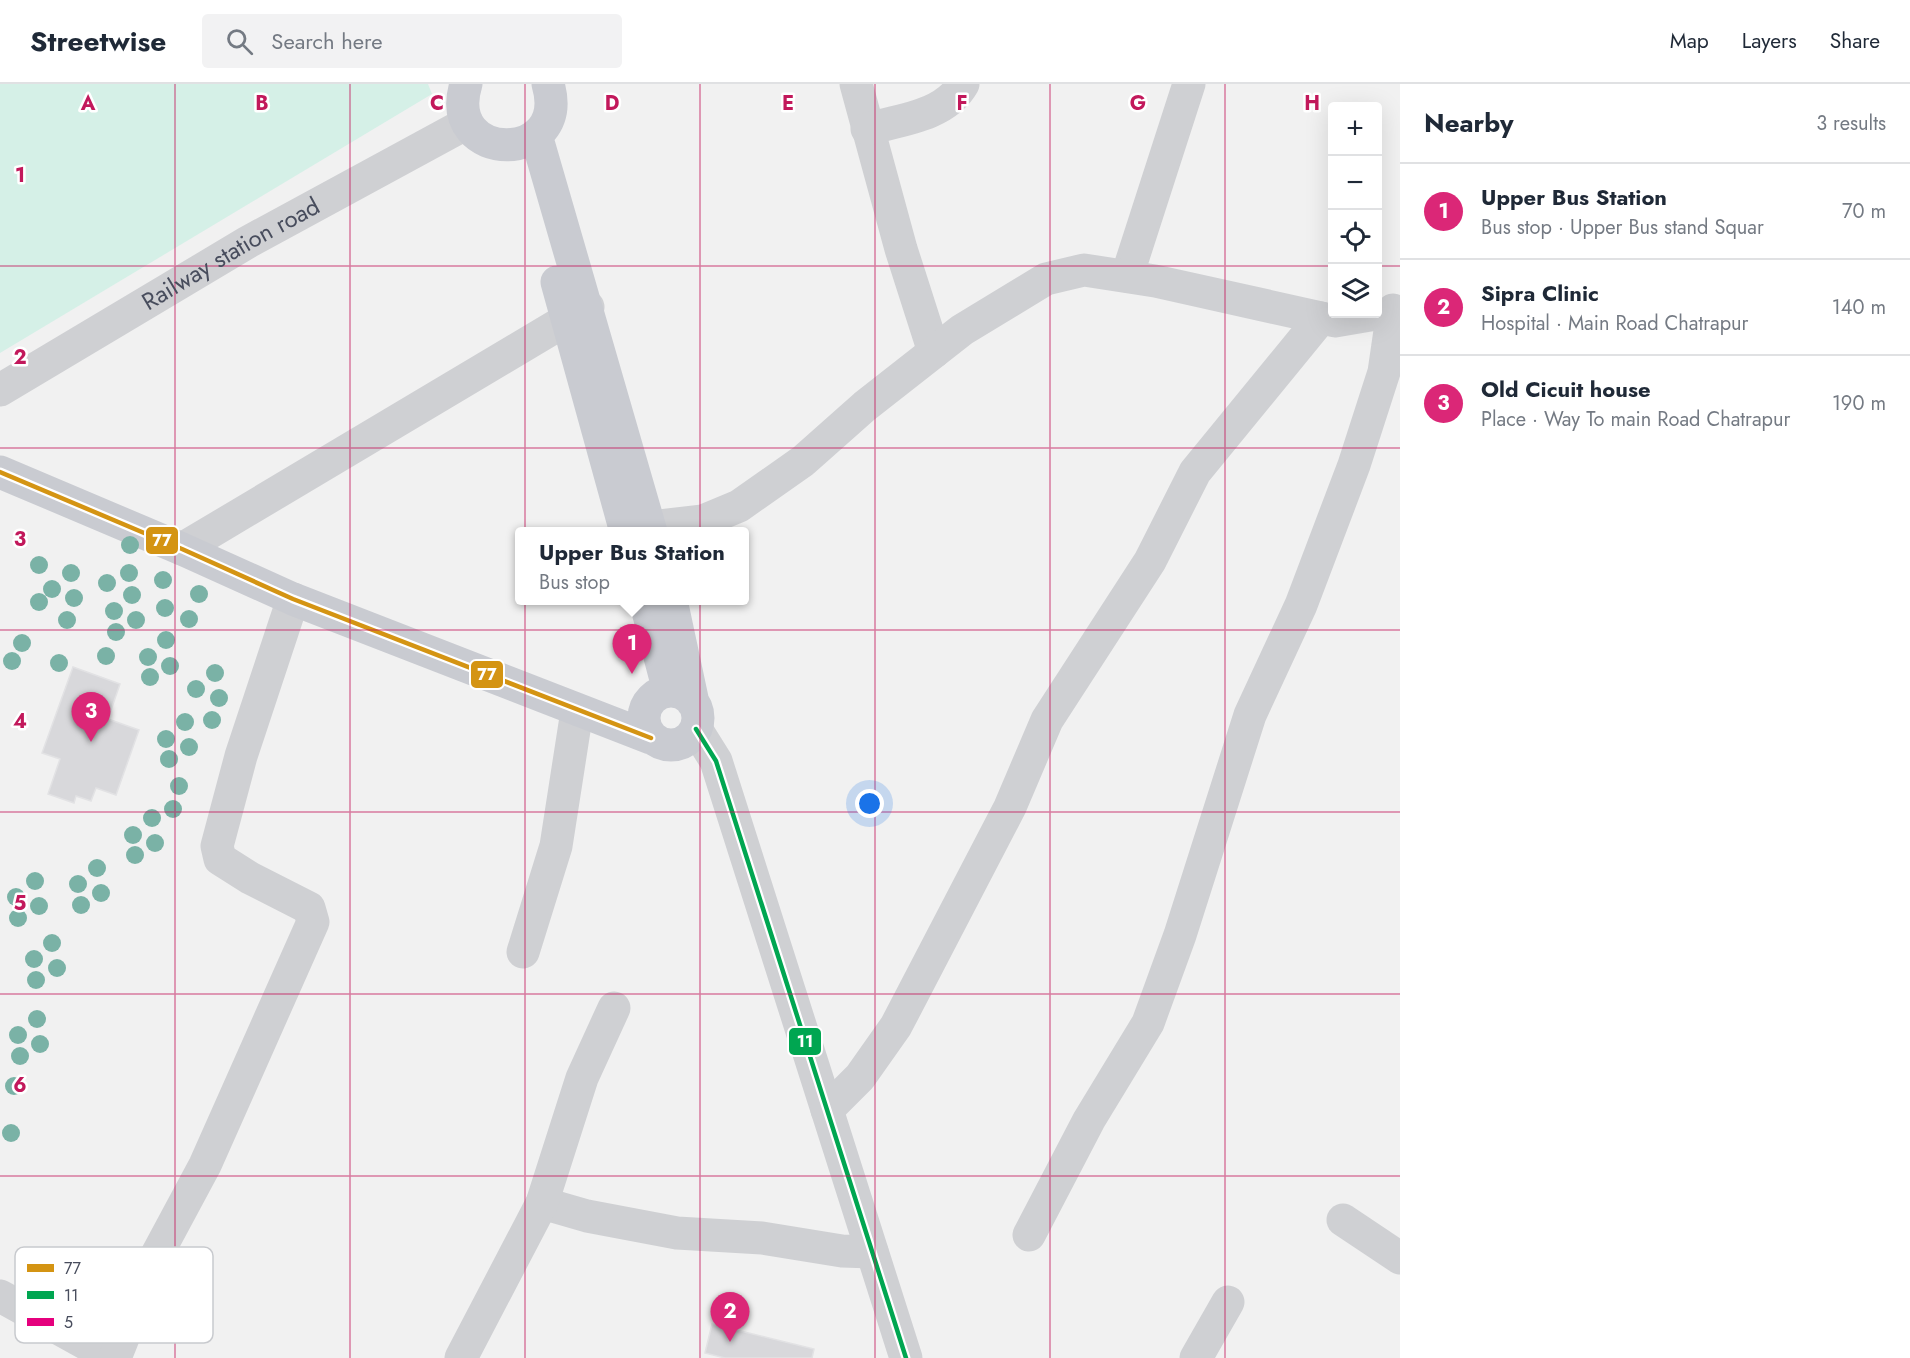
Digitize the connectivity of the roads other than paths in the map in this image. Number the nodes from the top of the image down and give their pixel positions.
1 (549, 84) edge
2 (856, 84) edge
3 (963, 84) edge
4 (1189, 84) edge
5 (465, 103) edge
6 (867, 129) junction
7 (526, 140) junction
8 (1126, 276) junction
9 (1387, 311) edge
10 (577, 314) junction
11 (1321, 318) junction
12 (934, 352) junction
13 (0, 367) edge
14 (0, 390) edge
15 (0, 448) edge
16 (0, 472) edge
17 (731, 519) edge
18 (641, 527) edge
19 (660, 527) edge
20 (191, 542) junction
21 (292, 599) junction
22 (647, 605) edge
23 (672, 605) edge
24 (686, 707) junction
25 (577, 711) junction
26 (648, 728) junction
27 (524, 952) dead end
28 (614, 1008) dead end
29 (827, 1110) junction
30 (542, 1203) junction
31 (1343, 1220) dead end
32 (1029, 1235) dead end
33 (161, 1247) edge
34 (872, 1252) junction
35 (1400, 1258) edge
36 (0, 1296) edge
37 (1228, 1302) dead end
38 (15, 1304) edge
39 (86, 1343) edge
40 (119, 1343) edge
41 (113, 1358) edge
42 (461, 1358) edge
43 (906, 1358) edge
44 (1196, 1358) edge

1 - 7 main road
2 - 6 street
3 - 6 street
4 - 8 street
5 - 7 main road
5 - 13 street, Railway station road
5 - 14 street, Railway station road
6 - 12 street
7 - 10 main road
8 - 11 street
8 - 12 street
9 - 11 street
9 - 32 street
10 - 18 main road
10 - 20 street
11 - 29 street
12 - 17 street
15 - 20 main road
16 - 20 main road
17 - 19 street
20 - 21 main road
20 - 26 main road
21 - 25 main road
21 - 33 street
22 - 24 main road
23 - 24 main road
24 - 26 main road
24 - 26 main road
24 - 29 street
25 - 26 main road
25 - 27 street
28 - 30 street
29 - 34 street
30 - 34 street
30 - 42 street
31 - 35 street
34 - 43 street
36 - 38 street
37 - 44 street
39 - 41 street
40 - 41 street

